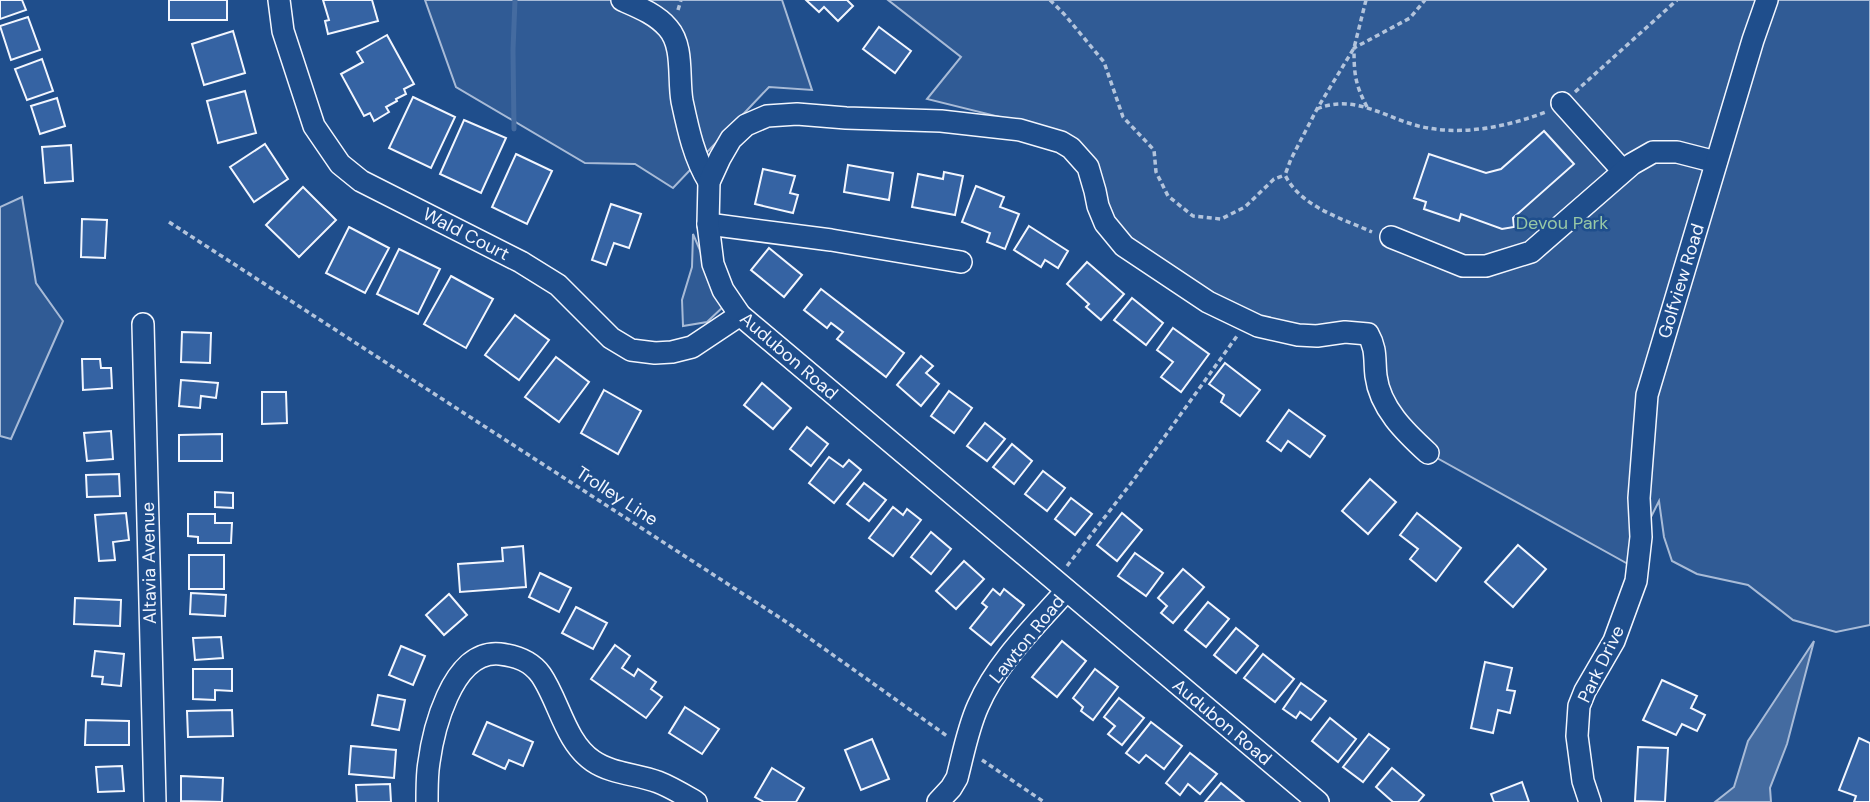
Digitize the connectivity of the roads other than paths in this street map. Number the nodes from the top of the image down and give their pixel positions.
1 (279, 0) edge
2 (622, 0) edge
3 (1767, 0) edge
4 (1562, 103) road end
5 (1716, 162) junction
6 (1623, 171) junction
7 (709, 182) junction
8 (708, 224) junction
9 (1391, 237) road end
10 (961, 262) dead end
11 (740, 315) junction
12 (143, 324) dead end
13 (1428, 453) dead end
14 (1637, 569) joint
15 (1060, 586) junction
16 (155, 802) edge
17 (427, 802) edge
18 (696, 802) edge
19 (938, 802) edge
20 (1318, 802) edge
21 (1590, 802) edge

1 - 11 street, Wald Court
2 - 7 street
3 - 5 street, Golfview Road
4 - 6 street
5 - 6 street
5 - 14 street, Golfview Road
6 - 9 street
7 - 8 street, Audubon Road
7 - 13 street, Audubon Road
8 - 10 street
8 - 11 street, Audubon Road
11 - 15 street, Audubon Road
12 - 16 street, Altavia Avenue
14 - 21 street, Park Drive
15 - 19 street, Lawton Road
15 - 20 street, Audubon Road
17 - 18 street

